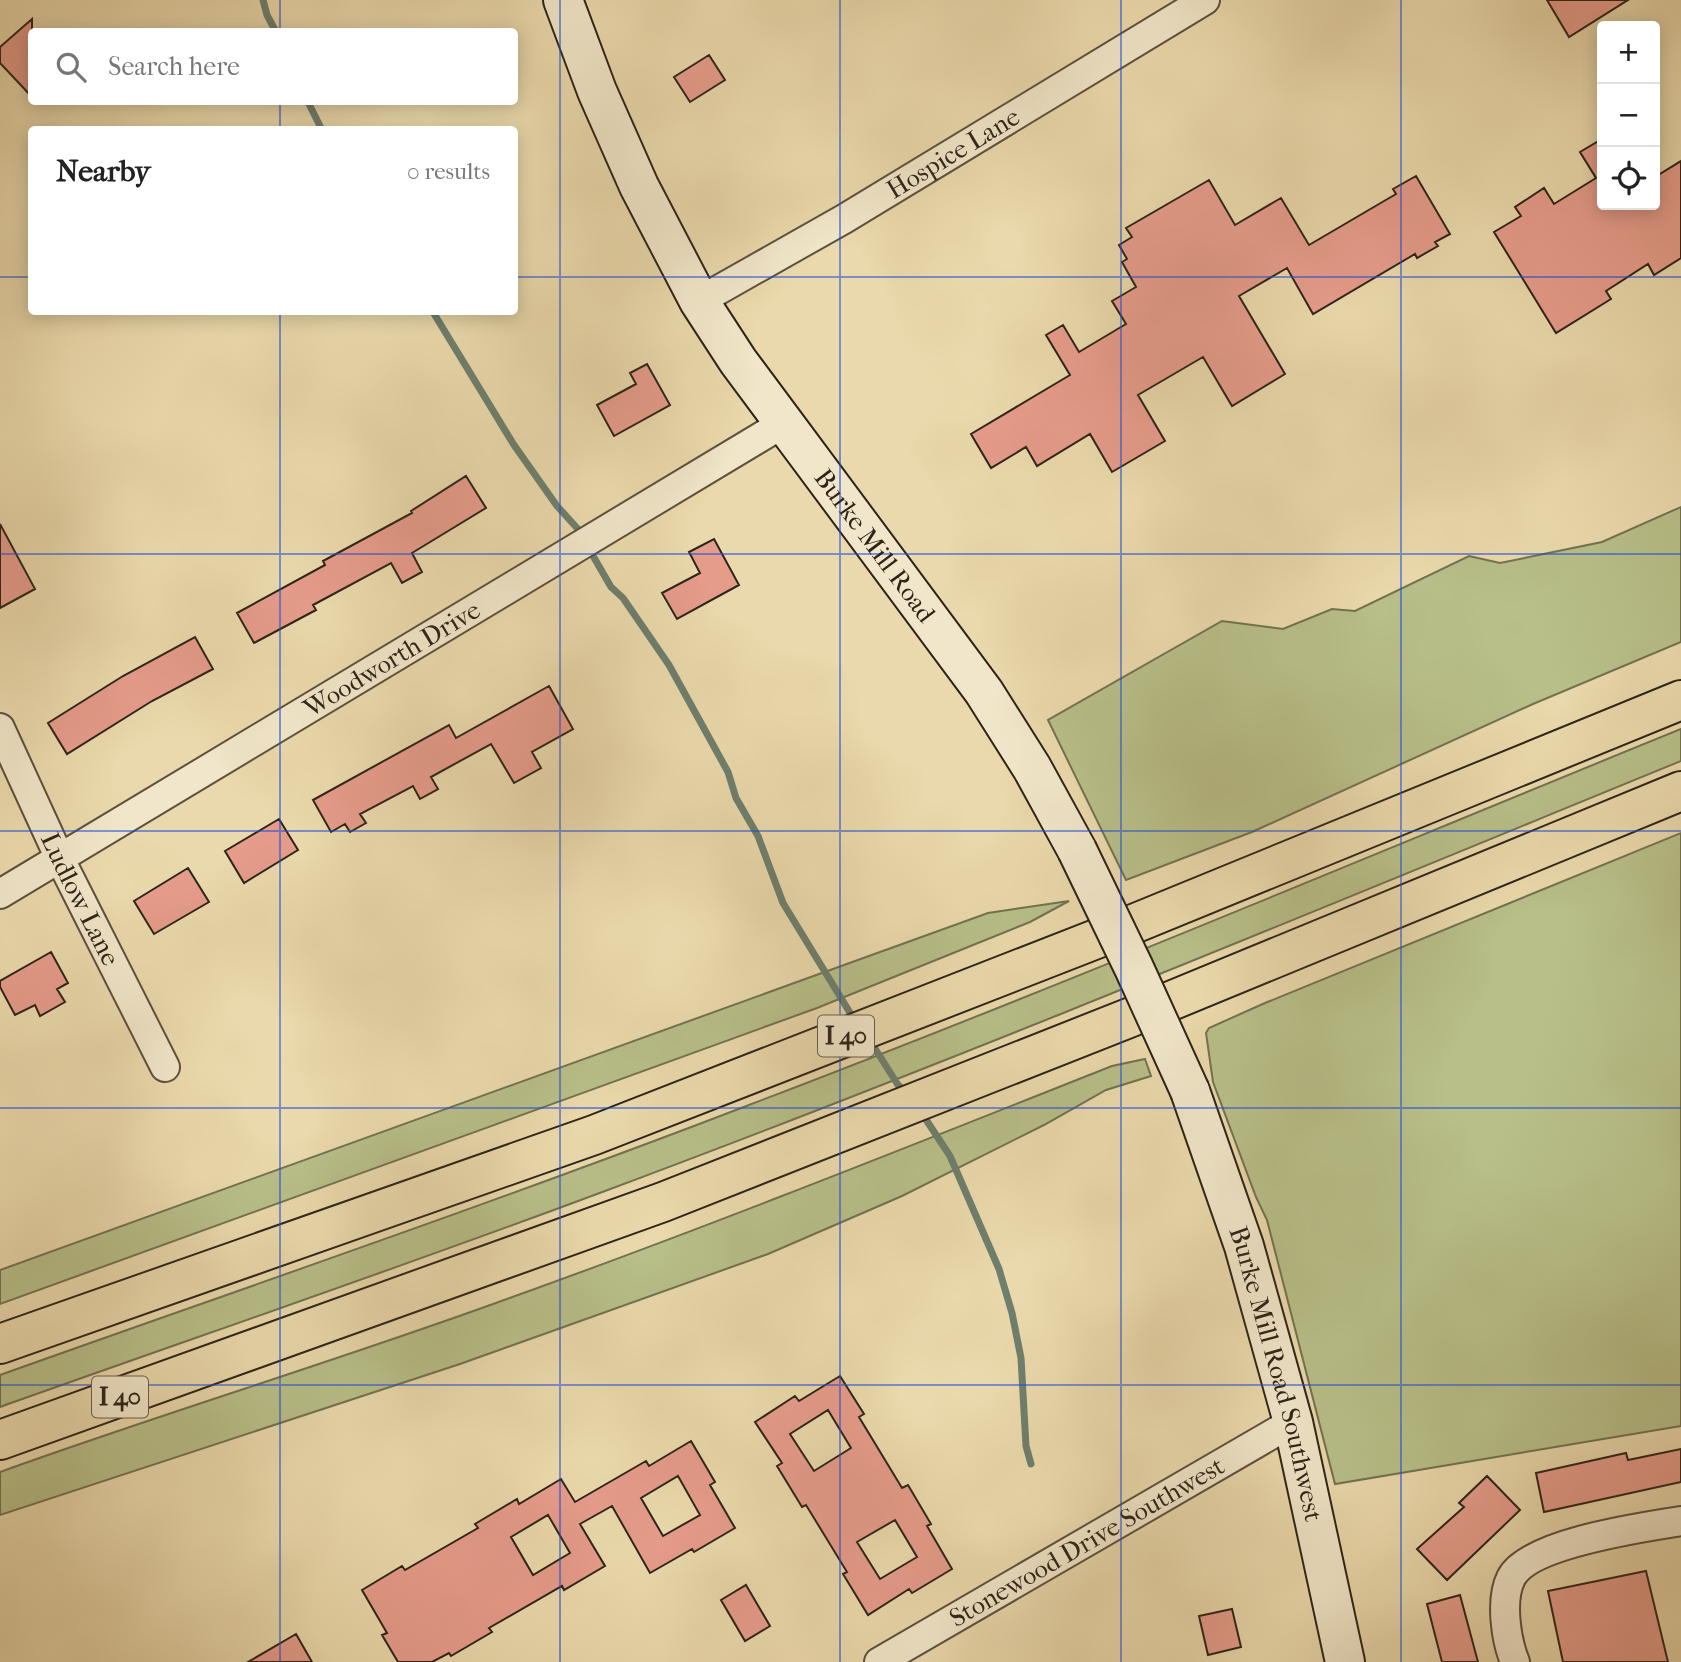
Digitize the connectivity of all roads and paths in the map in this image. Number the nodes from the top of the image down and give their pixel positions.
1 (563, 0) edge
2 (1205, 0) edge
3 (699, 301) junction
4 (784, 423) junction
5 (1681, 700) edge
6 (0, 728) edge
7 (1681, 791) edge
8 (60, 859) junction
9 (0, 894) edge
10 (165, 1067) dead end
11 (1190, 1091) joint
12 (0, 1345) edge
13 (1293, 1422) junction
14 (0, 1440) edge
15 (1681, 1521) edge
16 (879, 1662) edge
17 (1345, 1662) edge
18 (1514, 1662) edge

1 - 3 street, Burke Mill Road
2 - 3 street, Hospice Lane
3 - 4 street, Burke Mill Road
4 - 8 street, Woodworth Drive
4 - 11 street, Burke Mill Road, bridge
5 - 12 highway, I 40
6 - 8 street, Ludlow Lane
7 - 14 highway, I 40
8 - 9 street, Woodworth Drive
8 - 10 street, Ludlow Lane
11 - 13 street, Burke Mill Road Southwest
13 - 16 street, Stonewood Drive Southwest
13 - 17 street, Burke Mill Road Southwest
15 - 18 street

